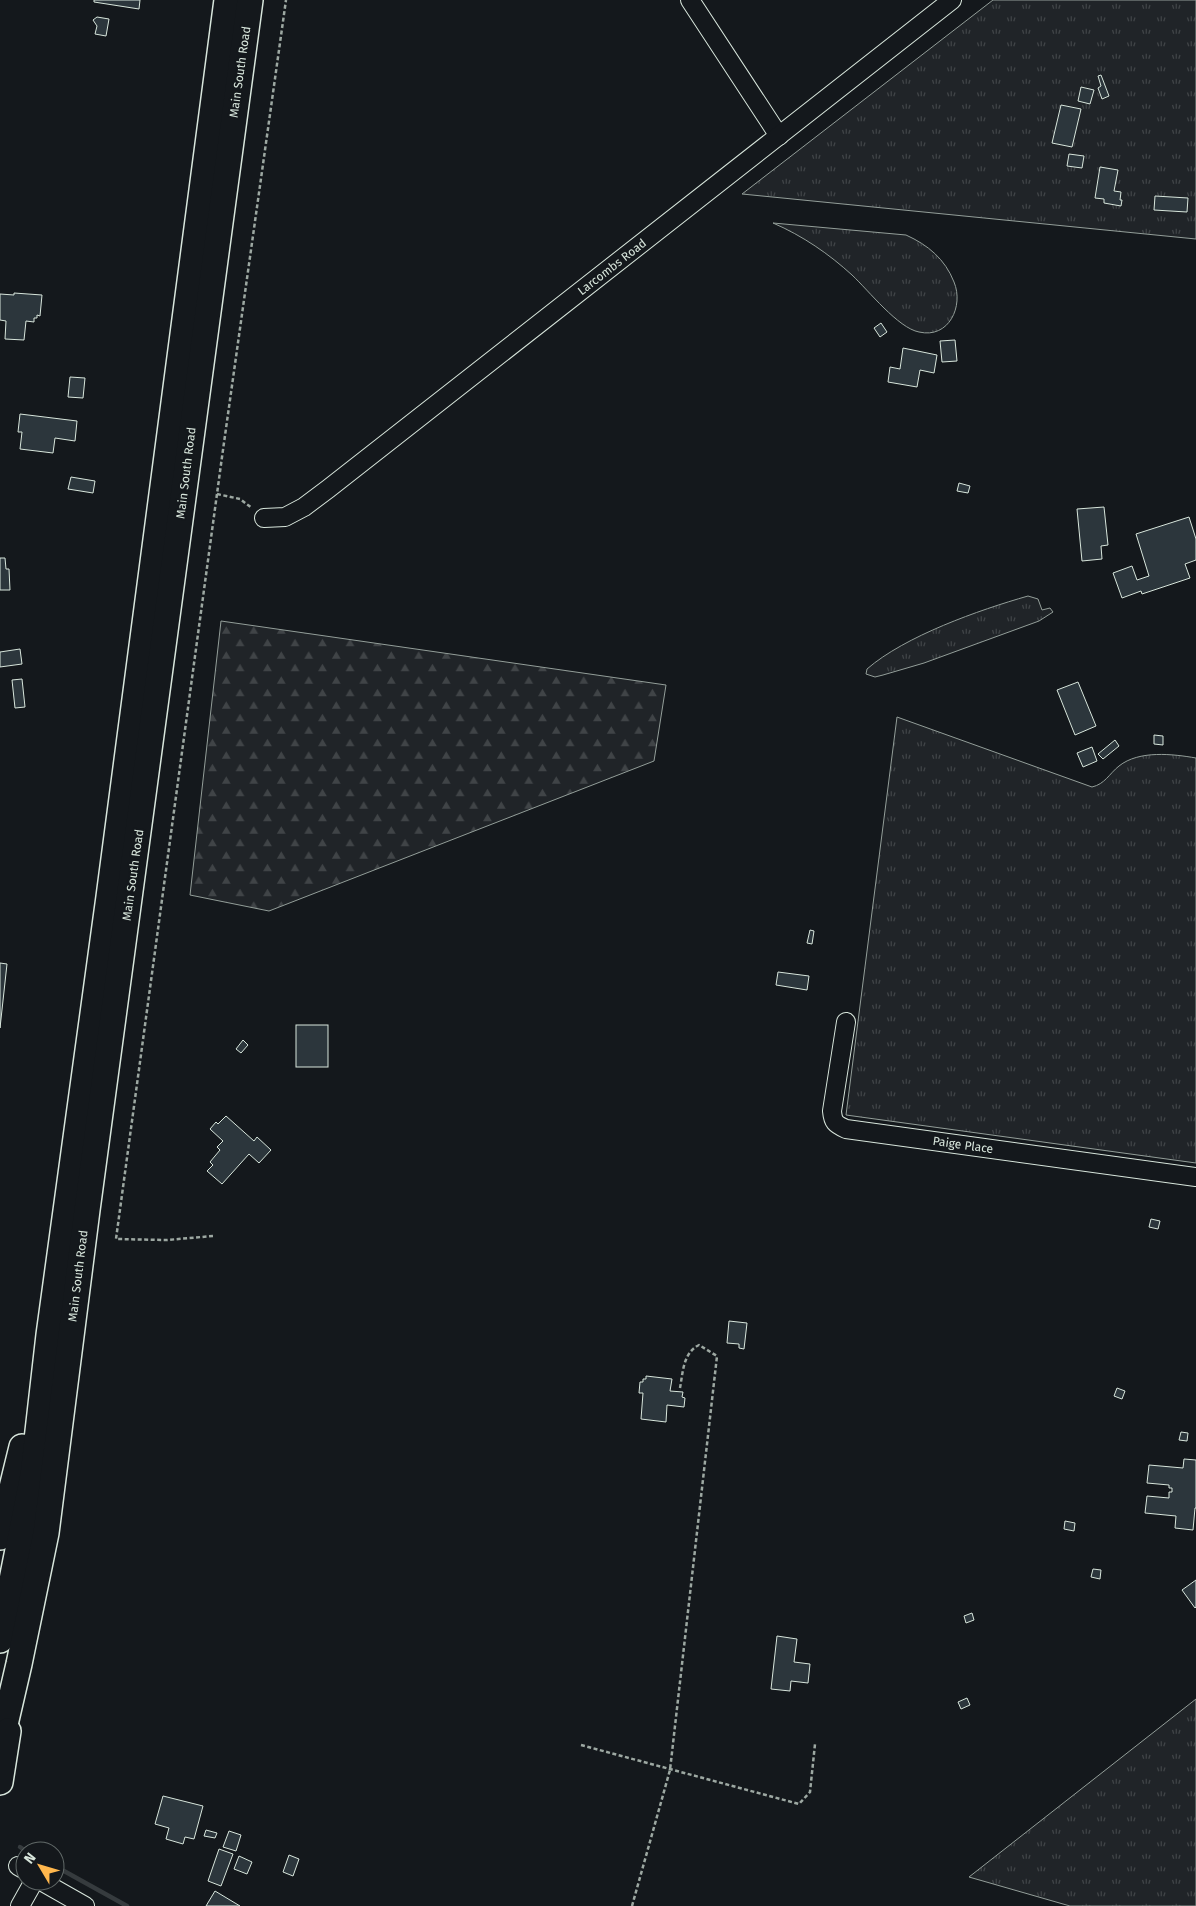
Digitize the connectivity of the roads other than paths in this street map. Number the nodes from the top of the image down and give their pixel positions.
1 (227, 0) edge
2 (250, 0) edge
3 (690, 0) edge
4 (952, 0) edge
5 (779, 136) junction
6 (264, 518) road end
7 (846, 1022) dead end
8 (1196, 1177) edge
9 (49, 1334) junction
10 (0, 1537) edge
11 (0, 1640) edge
12 (19, 1664) junction
13 (0, 1746) edge
14 (0, 1782) edge
15 (28, 1891) edge
16 (59, 1891) edge
17 (20, 1906) edge
18 (85, 1906) edge

1 - 9 highway, Main South Road
2 - 12 highway, Main South Road
3 - 5 street
4 - 5 street, Larcombs Road
5 - 6 street, Larcombs Road
7 - 8 street, Paige Place
9 - 10 highway
9 - 11 highway, Main South Road
12 - 13 highway, Main South Road
12 - 14 highway
15 - 17 street
16 - 18 street

